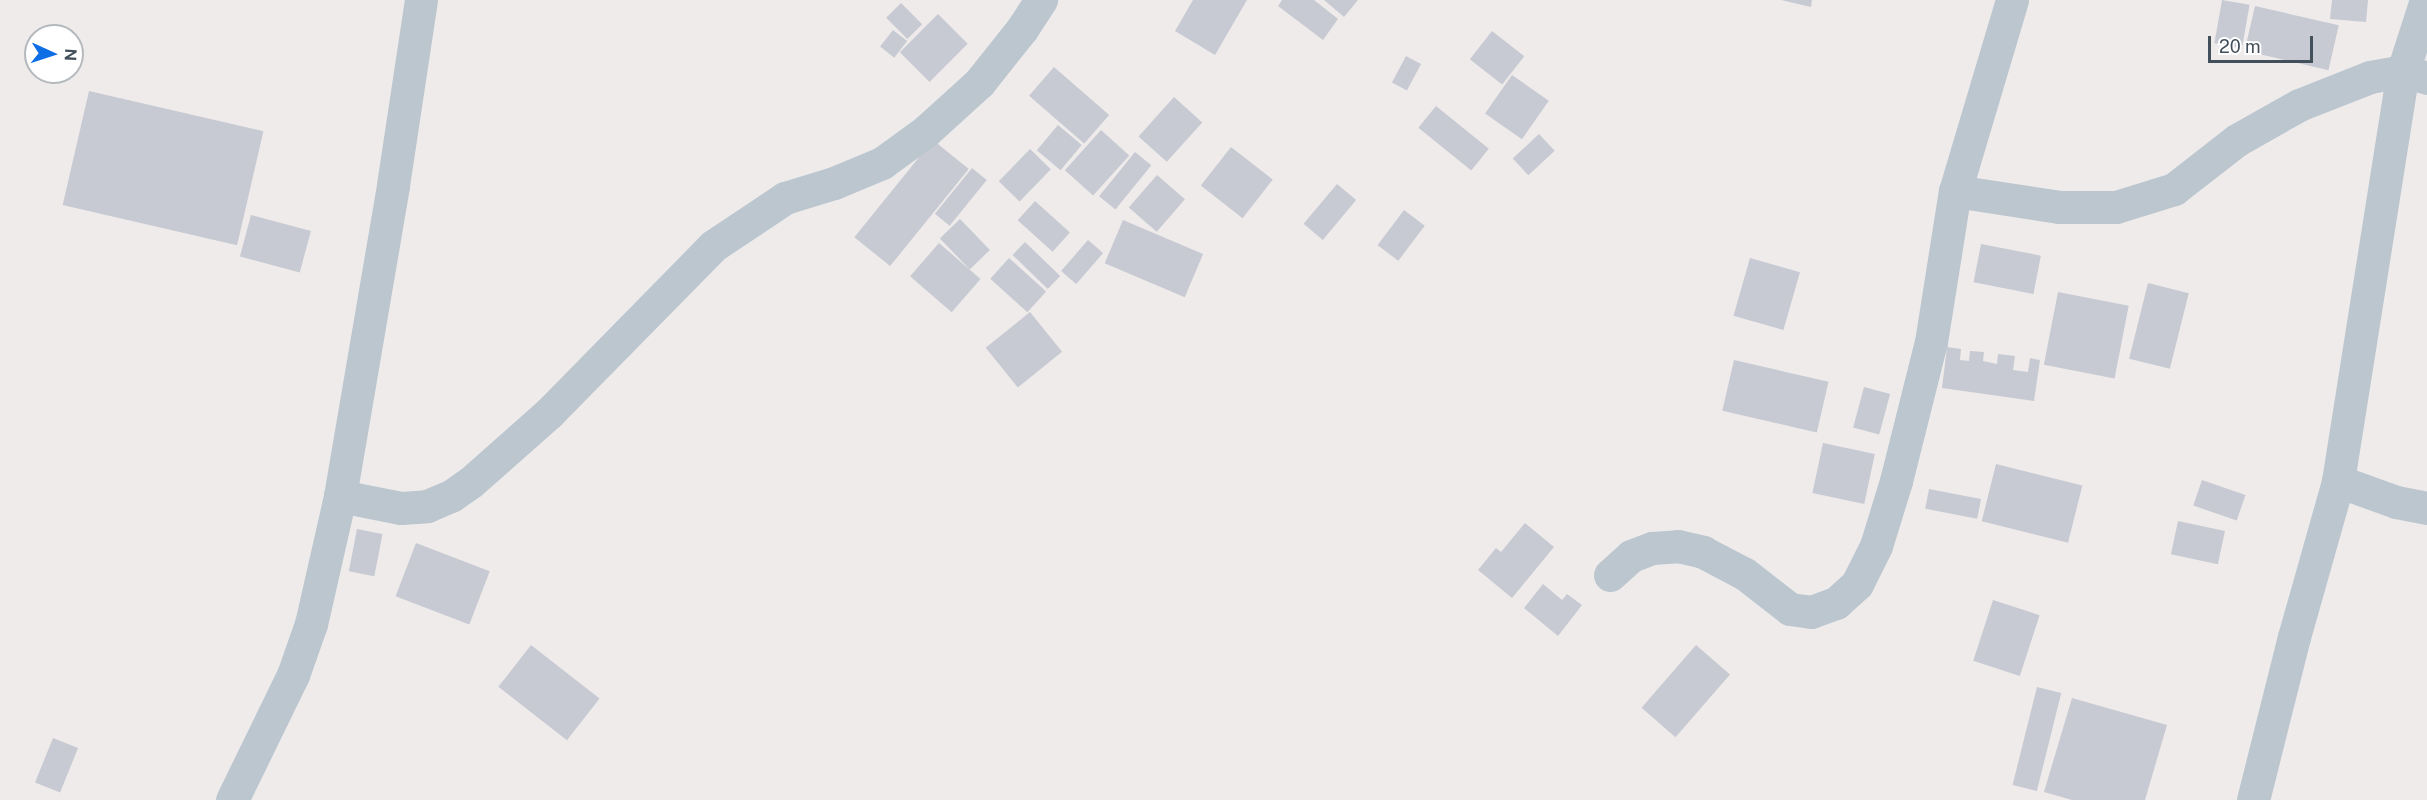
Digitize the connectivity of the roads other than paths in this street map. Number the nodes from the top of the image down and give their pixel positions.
1 (421, 0) edge
2 (1041, 0) edge
3 (2012, 0) edge
4 (2426, 0) edge
5 (2415, 74) edge
6 (1955, 191) junction
7 (2338, 481) junction
8 (340, 496) junction
9 (2427, 508) edge
10 (1610, 575) dead end
11 (232, 800) edge
12 (2253, 800) edge

1 - 8 street
2 - 8 street
3 - 6 street
4 - 5 street
5 - 6 street
5 - 7 street
6 - 10 street
7 - 9 street
7 - 12 street
8 - 11 street

